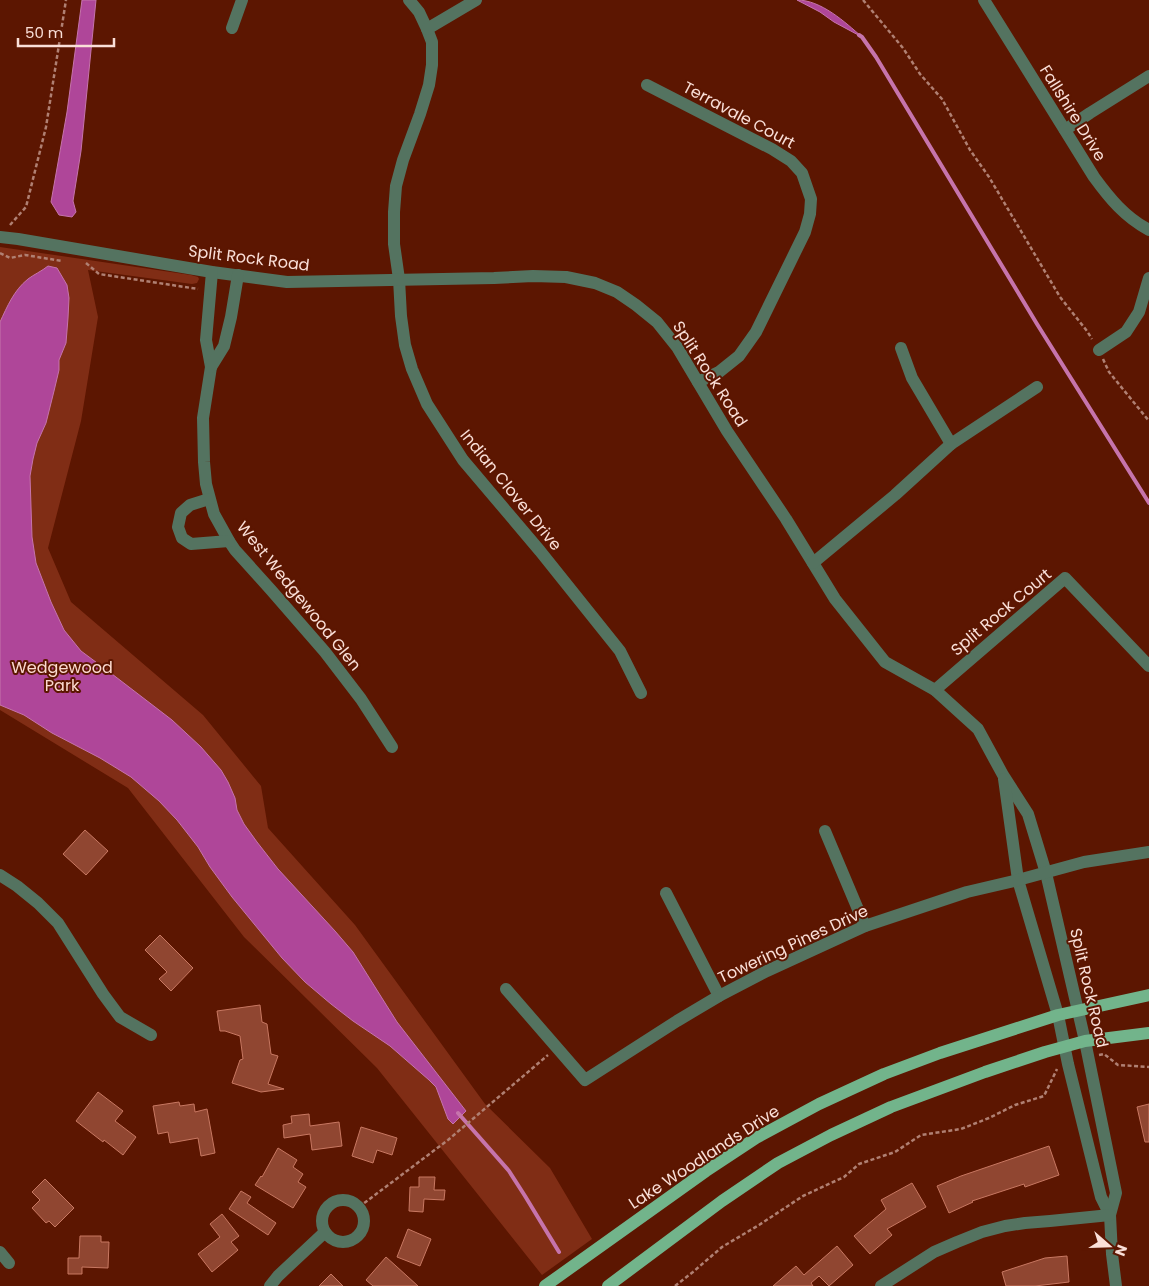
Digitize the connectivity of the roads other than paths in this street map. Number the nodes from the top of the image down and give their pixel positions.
1 (242, 0) edge
2 (409, 0) edge
3 (476, 0) edge
4 (984, 0) edge
5 (232, 28) dead end
6 (427, 29) junction
7 (1149, 76) edge
8 (648, 85) dead end
9 (1065, 130) junction
10 (1149, 230) edge
11 (3, 237) edge
12 (212, 272) junction
13 (238, 275) junction
14 (1149, 278) edge
15 (399, 279) junction
16 (901, 348) dead end
17 (1099, 350) road end
18 (211, 367) junction
19 (698, 382) junction
20 (1037, 387) dead end
21 (950, 444) junction
22 (209, 499) junction
23 (229, 541) junction
24 (813, 563) junction
25 (1149, 666) edge
26 (934, 690) junction
27 (641, 693) dead end
28 (392, 747) dead end
29 (1003, 775) junction
30 (826, 831) dead end
31 (1149, 852) edge
32 (1046, 873) junction
33 (0, 875) edge
34 (1018, 880) junction
35 (666, 893) dead end
36 (865, 926) junction
37 (506, 989) dead end
38 (1149, 995) edge
39 (719, 996) junction
40 (1078, 1010) junction
41 (1058, 1015) junction
42 (1149, 1032) edge
43 (151, 1036) dead end
44 (1085, 1041) junction
45 (1064, 1046) junction
46 (1110, 1215) junction
47 (324, 1232) junction
48 (0, 1252) edge
49 (9, 1263) dead end
50 (270, 1286) edge
51 (545, 1286) edge
52 (608, 1286) edge
53 (881, 1286) edge
54 (1116, 1286) edge

1 - 5 street
2 - 6 street, Indian Clover Drive
3 - 6 street
4 - 9 street, Fallshire Drive
6 - 15 street, Indian Clover Drive
7 - 9 street
8 - 19 street, Terravale Court
9 - 10 street, Fallshire Drive
11 - 12 street, Split Rock Road
12 - 13 street, Split Rock Road
12 - 18 street, West Wedgewood Glen
13 - 15 street, Split Rock Road
13 - 18 street, West Wedgewood Glen
14 - 17 street
15 - 19 street, Split Rock Road
15 - 27 street, Indian Clover Drive
16 - 21 street
18 - 22 street, West Wedgewood Glen
19 - 24 street, Split Rock Road
20 - 21 street
21 - 24 street
22 - 23 street, West Wedgewood Glen
22 - 23 street
23 - 28 street, West Wedgewood Glen
24 - 26 street, Split Rock Road
25 - 26 street, Split Rock Court
26 - 29 street, Split Rock Road
29 - 32 street, Split Rock Road
29 - 34 street, Split Rock Road
30 - 36 street
31 - 32 street, Towering Pines Drive
32 - 34 street, Towering Pines Drive
32 - 40 street, Split Rock Road
33 - 43 street
34 - 36 street, Towering Pines Drive
34 - 41 street, Split Rock Road
35 - 39 street
36 - 39 street, Towering Pines Drive
37 - 39 street, Towering Pines Drive
38 - 40 main road, Lake Woodlands Drive
40 - 41 main road, Lake Woodlands Drive
40 - 44 street, Split Rock Road
41 - 45 street, Split Rock Road
41 - 51 main road, Lake Woodlands Drive
42 - 44 main road
44 - 45 main road
44 - 46 street, Split Rock Road
45 - 46 street, Split Rock Road
45 - 52 main road
46 - 53 street
46 - 54 street, Split Rock Road
47 - 47 street
47 - 50 street
48 - 49 street

